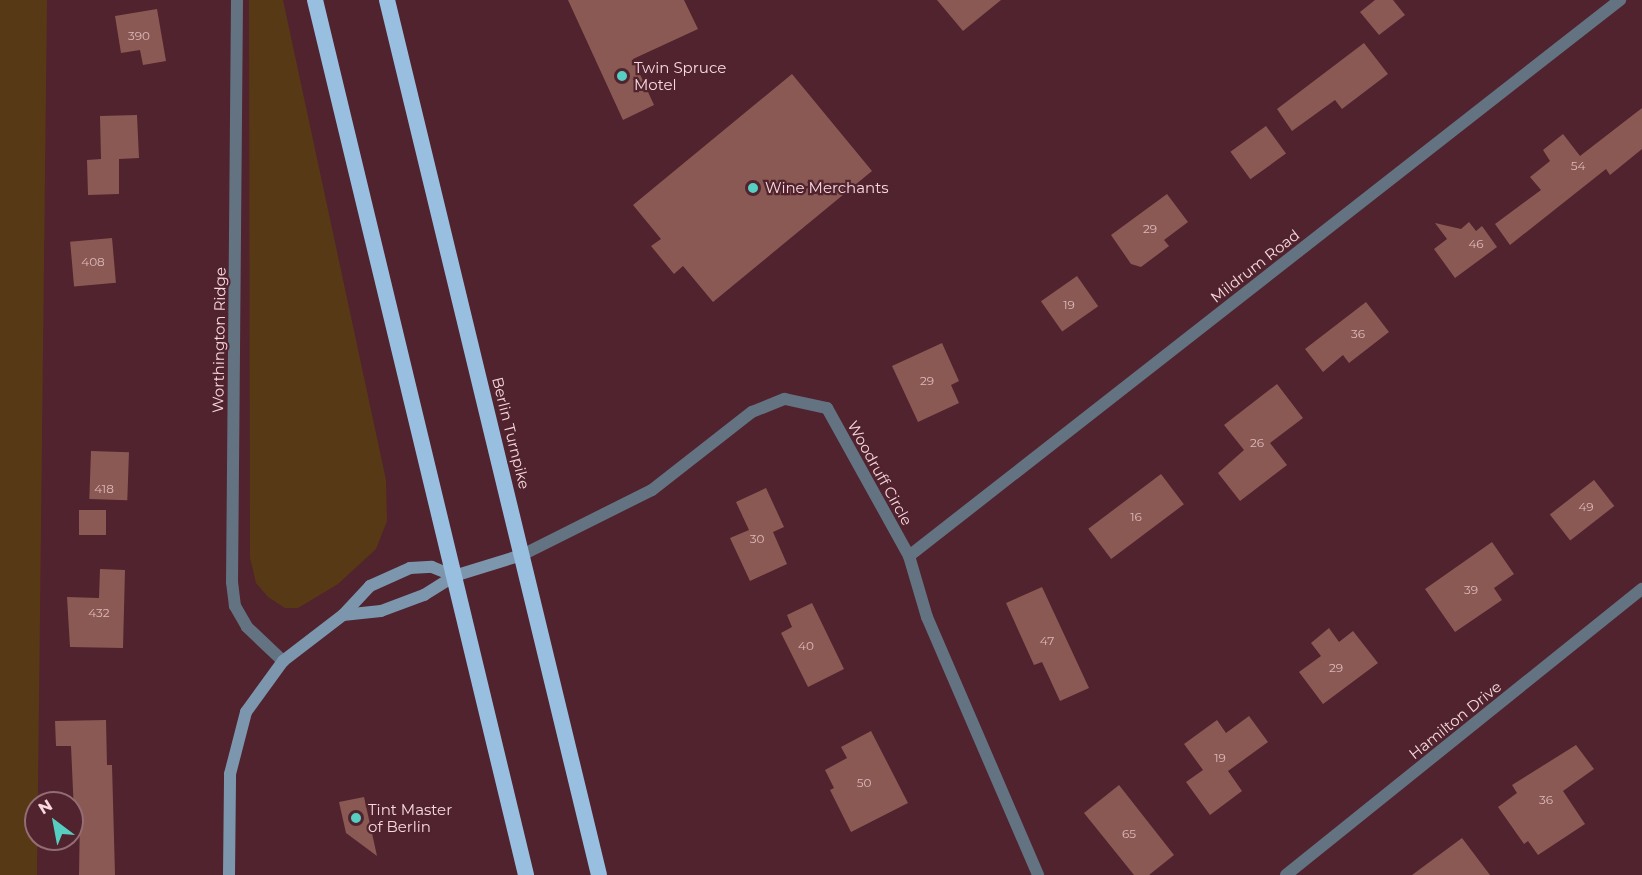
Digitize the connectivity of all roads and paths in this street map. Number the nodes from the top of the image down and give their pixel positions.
1 (237, 0) edge
2 (315, 0) edge
3 (387, 0) edge
4 (1620, 0) edge
5 (522, 555) junction
6 (909, 556) junction
7 (454, 576) junction
8 (1642, 589) edge
9 (343, 615) junction
10 (283, 661) junction
11 (229, 875) edge
12 (526, 875) edge
13 (599, 875) edge
14 (1038, 875) edge
15 (1286, 875) edge

1 - 10 street, Worthington Ridge
2 - 7 highway
3 - 5 highway, Berlin Turnpike
4 - 6 street, Mildrum Road
5 - 6 street, Woodruff Circle
5 - 7 main road
5 - 13 highway, Berlin Turnpike
6 - 14 street, Woodruff Circle
7 - 9 main road
7 - 9 main road
7 - 12 highway
8 - 15 street, Hamilton Drive
9 - 10 main road
10 - 11 main road

